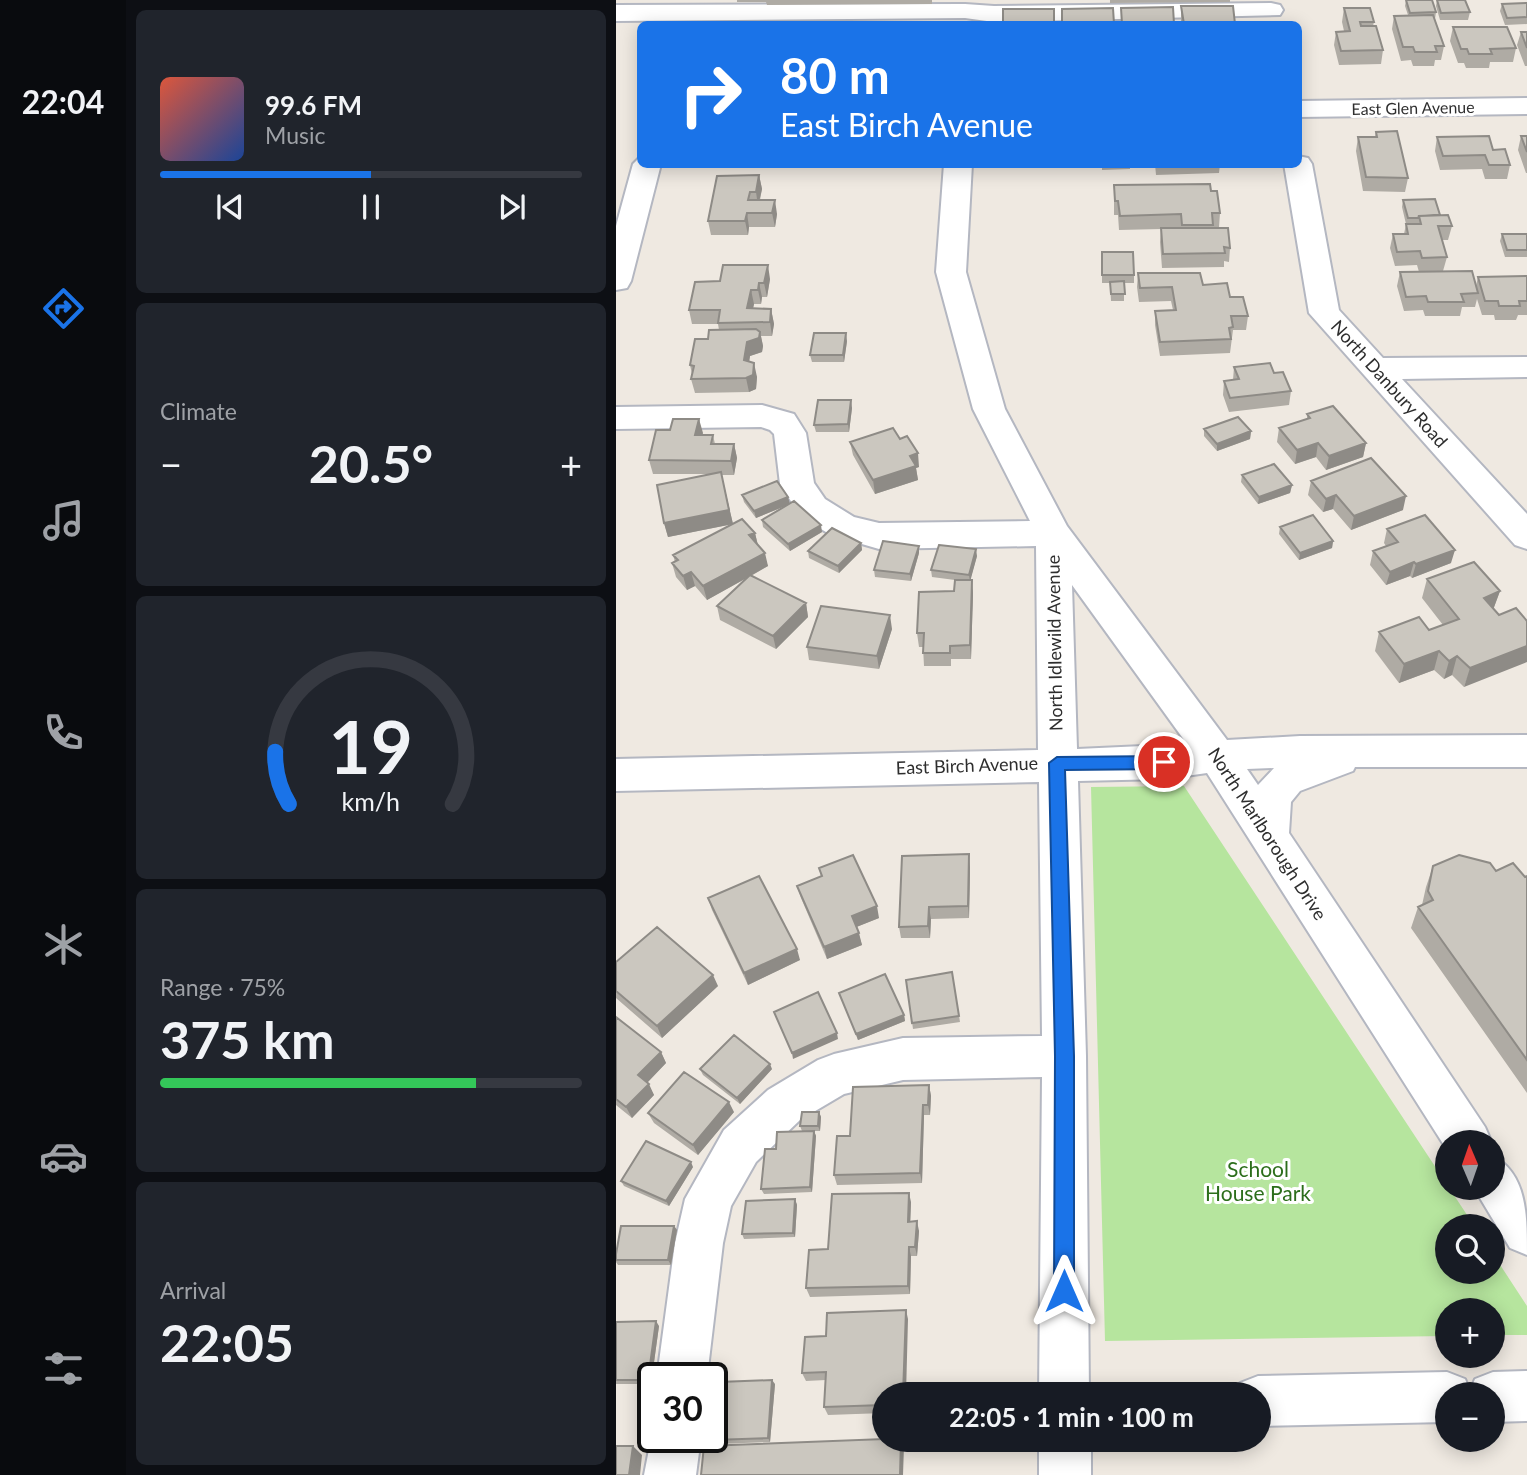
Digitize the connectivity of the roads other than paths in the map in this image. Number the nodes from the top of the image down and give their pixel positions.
1 (1102, 6) edge
2 (1271, 11) edge
3 (687, 12) edge
4 (965, 12) edge
5 (616, 13) edge
6 (1527, 106) edge
7 (1302, 109) edge
8 (646, 168) edge
9 (958, 168) edge
10 (1299, 168) edge
11 (616, 281) edge
12 (1527, 367) edge
13 (1374, 369) junction
14 (616, 418) edge
15 (1053, 533) junction
16 (1527, 536) edge
17 (1102, 601) junction
18 (1056, 692) junction
19 (1527, 751) edge
20 (1357, 752) junction
21 (1216, 754) junction
22 (1057, 763) junction
23 (616, 775) edge
24 (1269, 837) junction
25 (1065, 1056) junction
26 (1461, 1130) edge
27 (1505, 1197) edge
28 (1527, 1231) edge
29 (684, 1362) edge
30 (1064, 1382) edge
31 (1505, 1396) edge
32 (1527, 1396) edge
33 (1435, 1397) edge
34 (1271, 1401) edge
35 (1065, 1452) edge
36 (673, 1453) edge
37 (670, 1475) edge
38 (1065, 1475) edge

1 - 2 street
1 - 4 street
3 - 4 street
3 - 5 street
6 - 7 street, East Glen Avenue
8 - 11 street
9 - 15 street, North Idlewild Avenue
10 - 13 street, North Danbury Road
12 - 13 street
13 - 16 street, North Danbury Road
14 - 15 street
15 - 17 street, North Marlborough Drive
15 - 18 street, North Idlewild Avenue
17 - 18 street
17 - 21 street, North Marlborough Drive
18 - 22 street, North Idlewild Avenue
19 - 20 street, East Birch Avenue
20 - 21 street, East Birch Avenue
20 - 24 street
21 - 22 street, East Birch Avenue
21 - 24 street, North Marlborough Drive
22 - 23 street, East Birch Avenue
22 - 25 street, North Idlewild Avenue
24 - 26 street, North Marlborough Drive
25 - 29 street
25 - 30 street, North Idlewild Avenue
27 - 28 street
31 - 32 street
33 - 34 street
35 - 38 street
36 - 37 street

